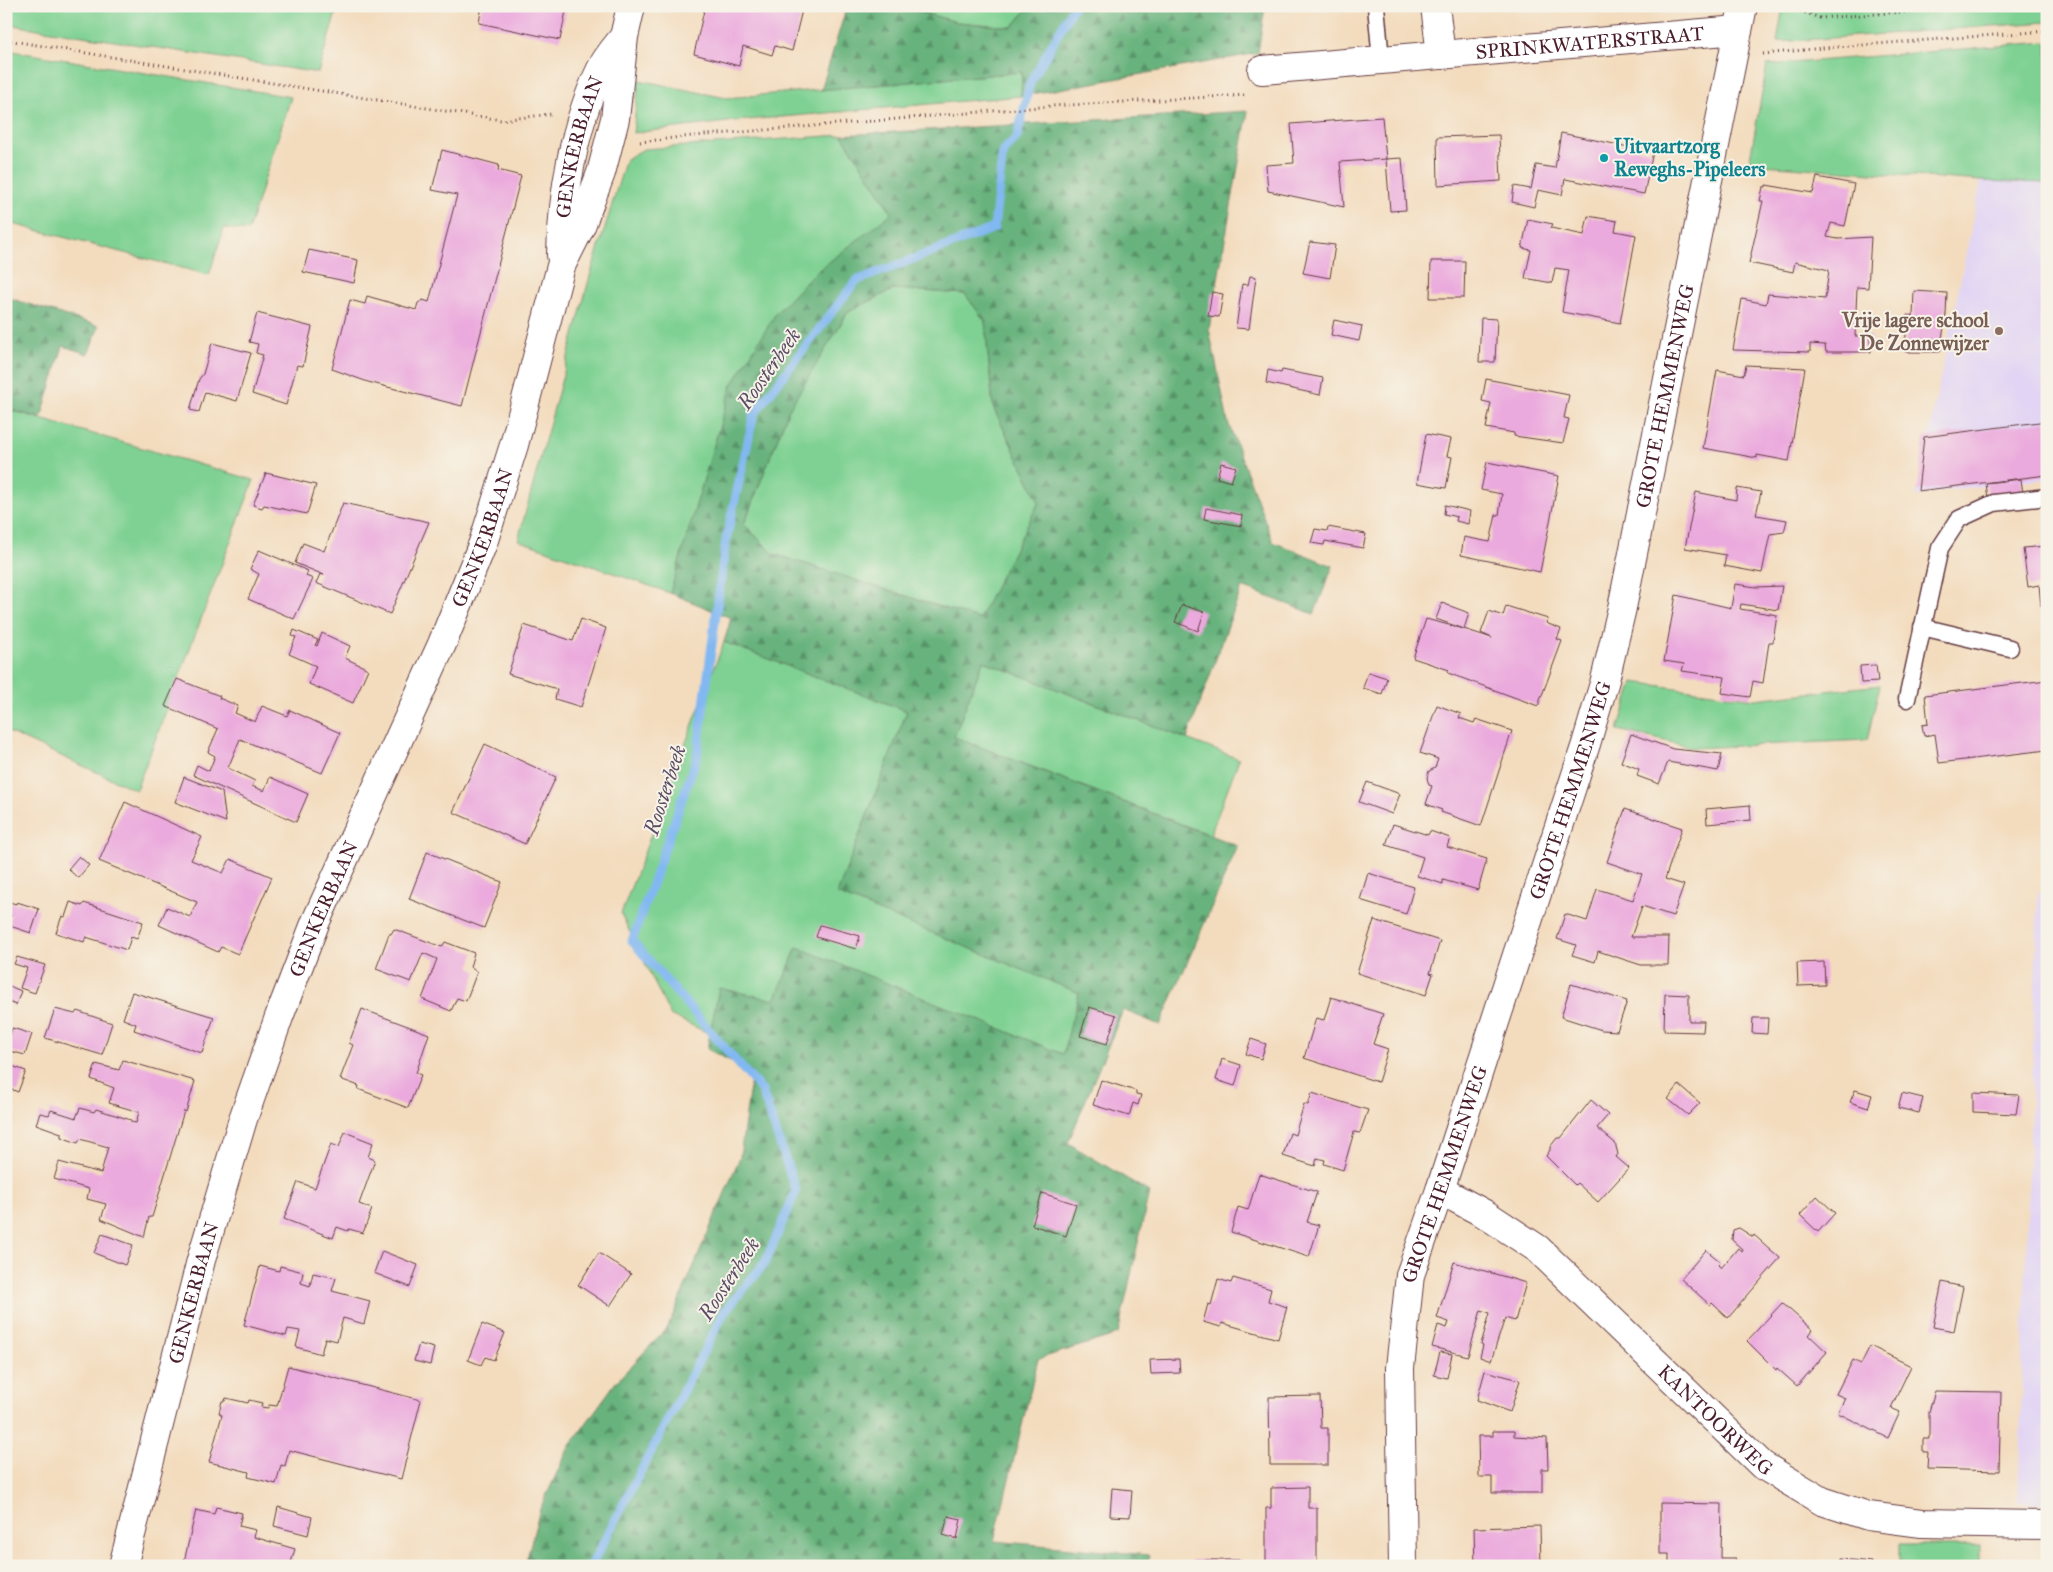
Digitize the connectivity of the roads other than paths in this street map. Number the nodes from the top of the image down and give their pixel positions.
1 (631, 6) edge
2 (1376, 6) edge
3 (1435, 6) edge
4 (1741, 18) edge
5 (1441, 55) junction
6 (1381, 60) junction
7 (1262, 70) dead end
8 (2047, 497) edge
9 (1922, 627) junction
10 (2010, 648) dead end
11 (1907, 699) dead end
12 (1440, 1190) junction
13 (2047, 1525) edge
14 (123, 1566) edge
15 (1403, 1566) edge

1 - 14 street, GENKERBAAN
2 - 6 lane
3 - 5 street
4 - 5 street, SPRINKWATERSTRAAT
4 - 12 street, GROTE HEMMENWEG
5 - 6 street, SPRINKWATERSTRAAT
6 - 7 street, SPRINKWATERSTRAAT
8 - 9 lane
9 - 10 lane
9 - 11 lane
12 - 13 street, KANTOORWEG
12 - 15 street, GROTE HEMMENWEG

